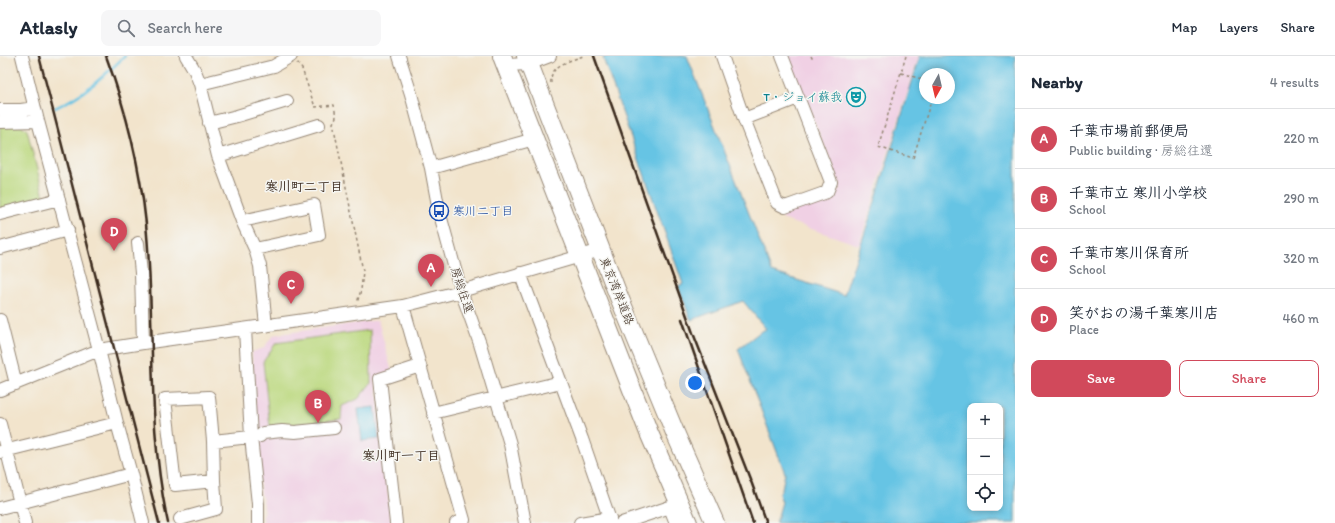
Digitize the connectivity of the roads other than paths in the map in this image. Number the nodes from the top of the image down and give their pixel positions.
1 (22, 56) edge
2 (186, 56) edge
3 (399, 56) edge
4 (550, 56) edge
5 (722, 56) edge
6 (782, 56) edge
7 (287, 58) edge
8 (516, 59) edge
9 (200, 84) junction
10 (798, 98) junction
11 (287, 101) dead end
12 (35, 108) junction
13 (0, 110) edge
14 (744, 119) junction
15 (38, 121) junction
16 (0, 122) edge
17 (209, 123) junction
18 (319, 125) dead end
19 (534, 139) junction
20 (218, 156) junction
21 (431, 168) junction
22 (59, 199) junction
23 (0, 214) edge
24 (242, 221) junction
25 (68, 230) junction
26 (138, 243) dead end
27 (0, 248) edge
28 (255, 249) junction
29 (601, 250) junction
30 (580, 256) junction
31 (520, 273) junction
32 (460, 291) junction
33 (617, 292) junction
34 (403, 306) junction
35 (0, 320) edge
36 (266, 326) junction
37 (245, 329) junction
38 (143, 343) junction
39 (99, 350) junction
40 (420, 366) junction
41 (561, 382) junction
42 (16, 384) junction
43 (0, 390) edge
44 (497, 398) junction
45 (433, 413) junction
46 (0, 424) edge
47 (116, 424) junction
48 (334, 428) dead end
49 (251, 437) junction
50 (213, 441) junction
51 (4, 452) edge
52 (131, 474) junction
53 (214, 481) junction
54 (20, 503) junction
55 (675, 506) junction
56 (0, 508) edge
57 (180, 519) dead end
58 (611, 520) edge
59 (25, 523) edge
60 (143, 523) edge
61 (258, 523) edge
62 (396, 523) edge
63 (456, 523) edge
64 (525, 523) edge
65 (580, 523) edge
66 (622, 523) edge
67 (676, 523) edge
68 (688, 523) edge
69 (703, 523) edge
70 (715, 523) edge

1 - 12 street
2 - 9 street
3 - 21 street, 房総往還
4 - 8 street
5 - 14 street
6 - 10 street
7 - 9 street
8 - 19 highway, 東京湾岸道路
8 - 29 highway, 東京湾岸道路
9 - 17 street
10 - 14 street
10 - 14 street
11 - 17 street
12 - 13 street
12 - 15 street
15 - 16 street
15 - 22 street
17 - 20 street
18 - 20 street
19 - 21 street
19 - 30 highway, 東京湾岸道路
20 - 24 street
21 - 32 street, 房総往還
22 - 23 street
22 - 25 street
24 - 28 street
24 - 28 street
25 - 27 street
25 - 39 street
26 - 38 street
28 - 36 street
29 - 30 street
29 - 33 highway, 東京湾岸道路
30 - 31 street
30 - 55 highway, 東京湾岸道路
31 - 32 street
31 - 41 street
32 - 34 street
32 - 44 street, 房総往還
33 - 69 highway
33 - 70 highway, 東京湾岸道路
34 - 36 street
34 - 40 street
35 - 42 street
36 - 37 street
37 - 38 street
37 - 49 street
38 - 39 street
39 - 42 street
39 - 47 street
40 - 45 street
40 - 62 street
41 - 44 street
41 - 58 street
42 - 43 street
44 - 45 street
44 - 64 street, 房総往還
45 - 63 street
46 - 51 street
47 - 51 street
47 - 52 street
48 - 49 street
49 - 50 street
49 - 61 street
50 - 53 street
50 - 53 street
51 - 54 street
52 - 54 street
52 - 60 street
53 - 57 street
54 - 56 street
54 - 59 street
55 - 66 street
55 - 67 street
55 - 68 highway, 東京湾岸道路
58 - 65 street

